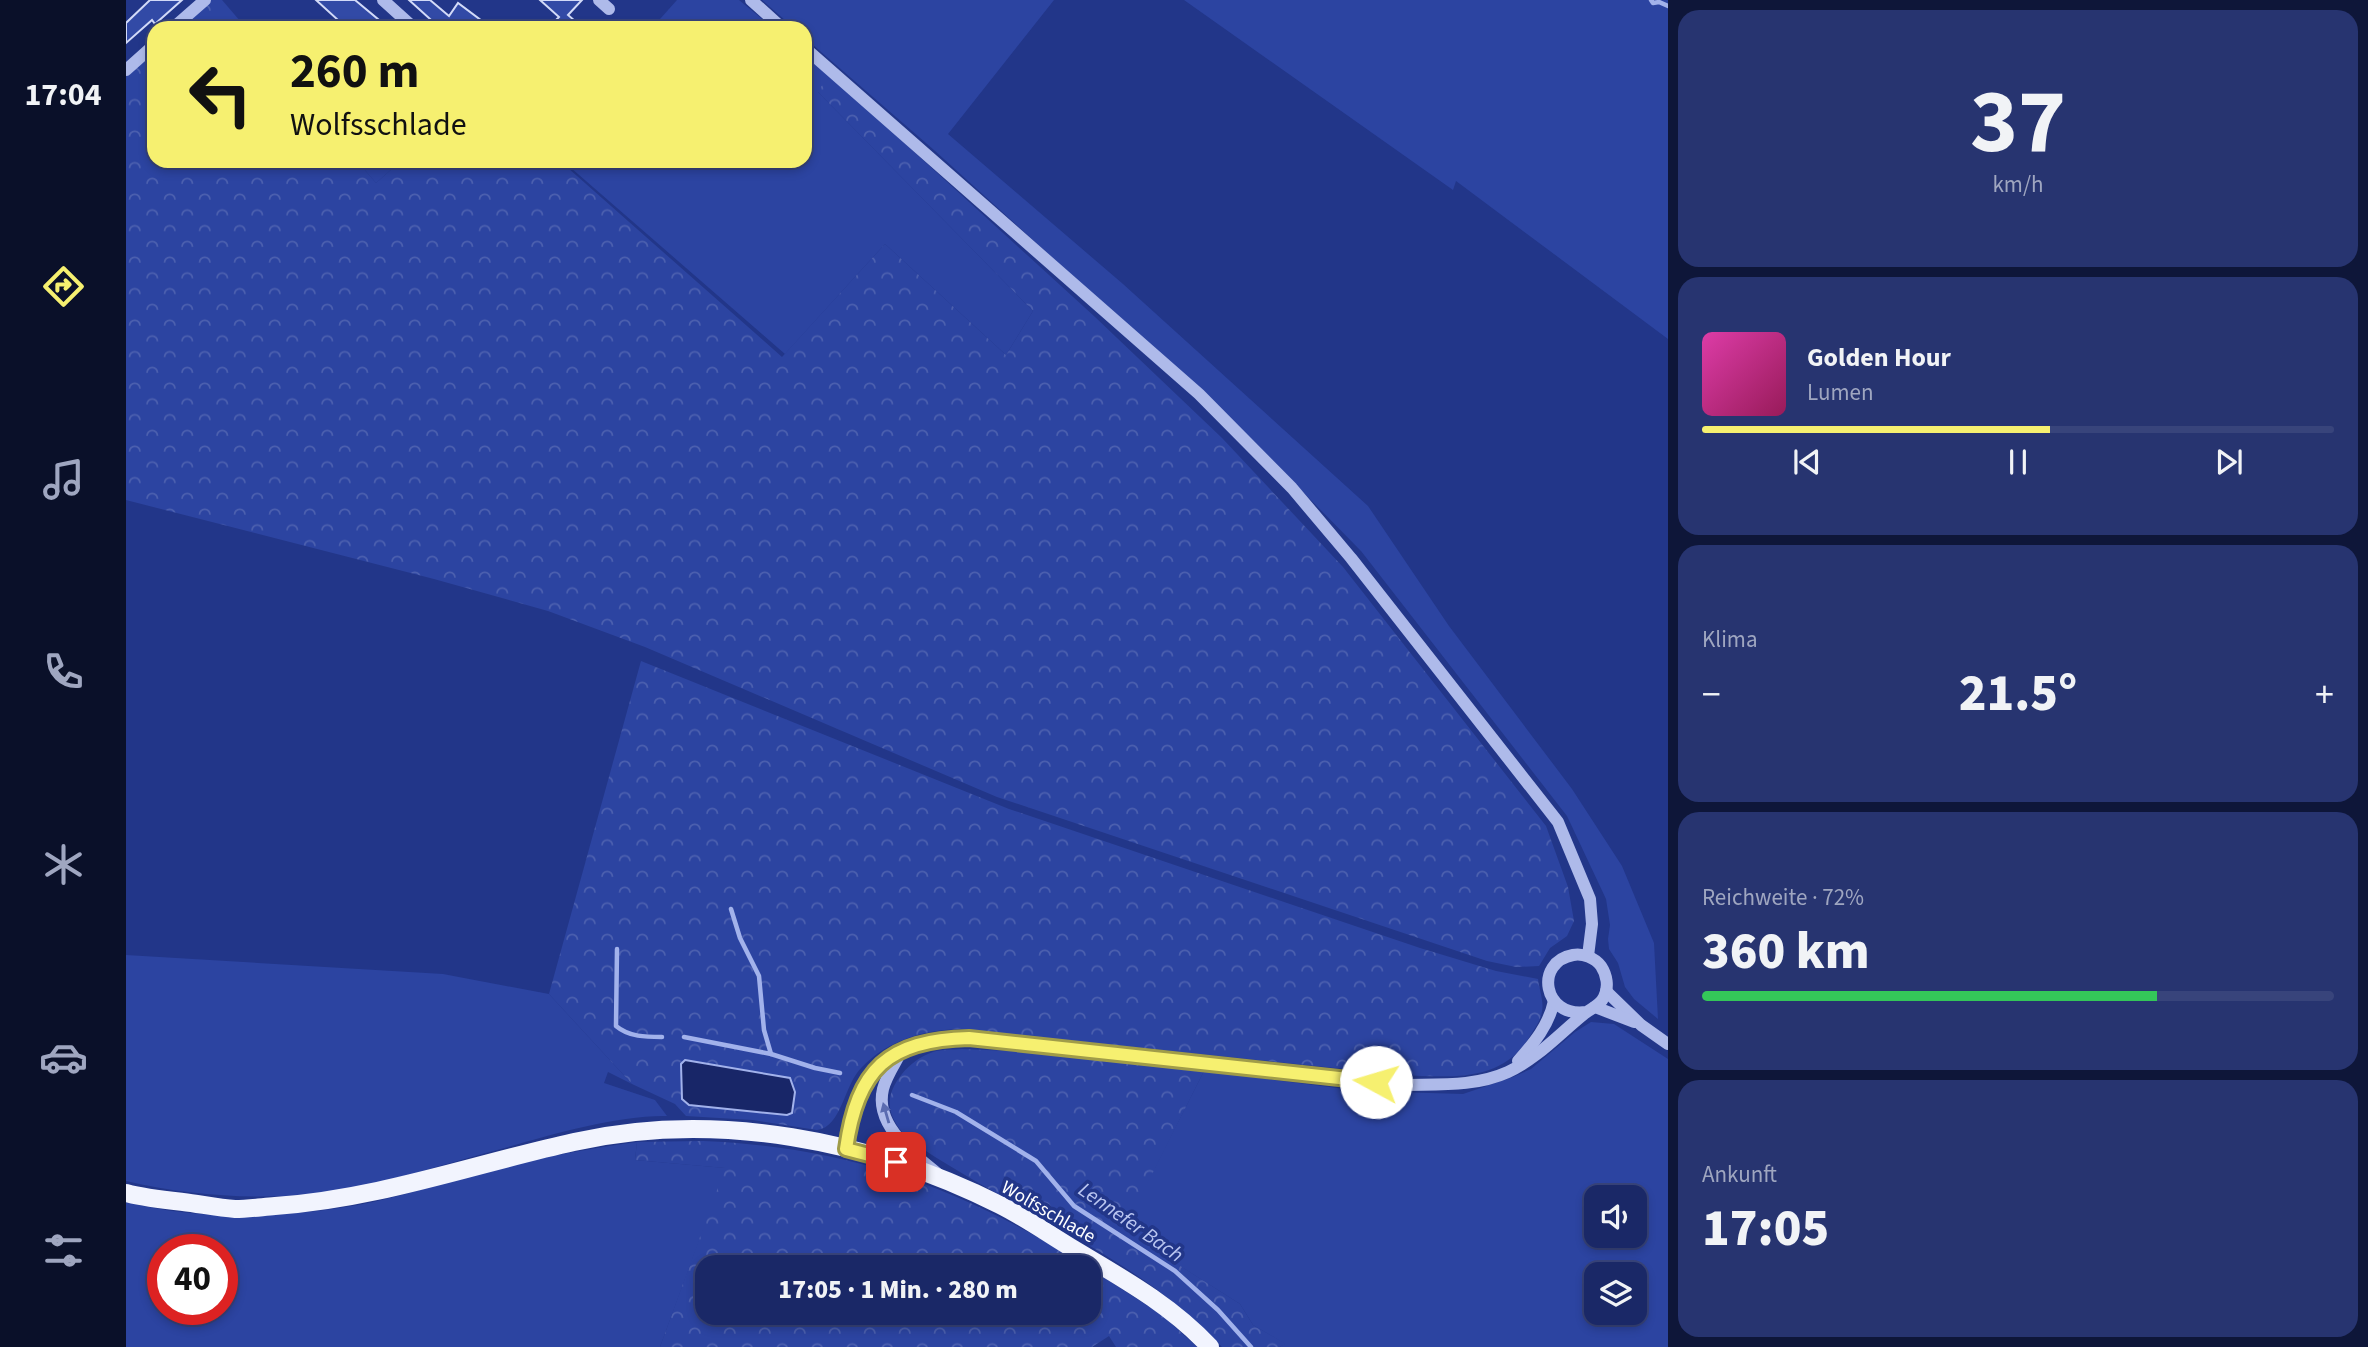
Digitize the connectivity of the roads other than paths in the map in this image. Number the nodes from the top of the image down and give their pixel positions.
1 (205, 0) edge
2 (383, 0) edge
3 (751, 0) edge
4 (181, 21) edge
5 (406, 21) edge
6 (774, 21) edge
7 (147, 51) edge
8 (812, 54) edge
9 (126, 70) edge
10 (1588, 956) junction
11 (1606, 990) junction
12 (1554, 1001) junction
13 (1591, 1010) junction
14 (1641, 1025) junction
15 (1668, 1044) edge
16 (902, 1050) junction
17 (1508, 1072) junction
18 (846, 1149) junction
19 (947, 1181) junction
20 (126, 1193) edge
21 (1210, 1347) edge

1 - 4 street
2 - 5 street
3 - 6 street
7 - 9 street
8 - 10 street
10 - 11 street
10 - 12 street
11 - 13 street
11 - 14 street
12 - 13 street
12 - 17 street
13 - 14 street
13 - 17 street
14 - 15 street
16 - 17 street
16 - 18 street
19 -> 16 street
18 - 19 main road, Wolfsschlade
18 - 20 main road, Wolfsschlade
19 - 21 main road, Wolfsschlade

